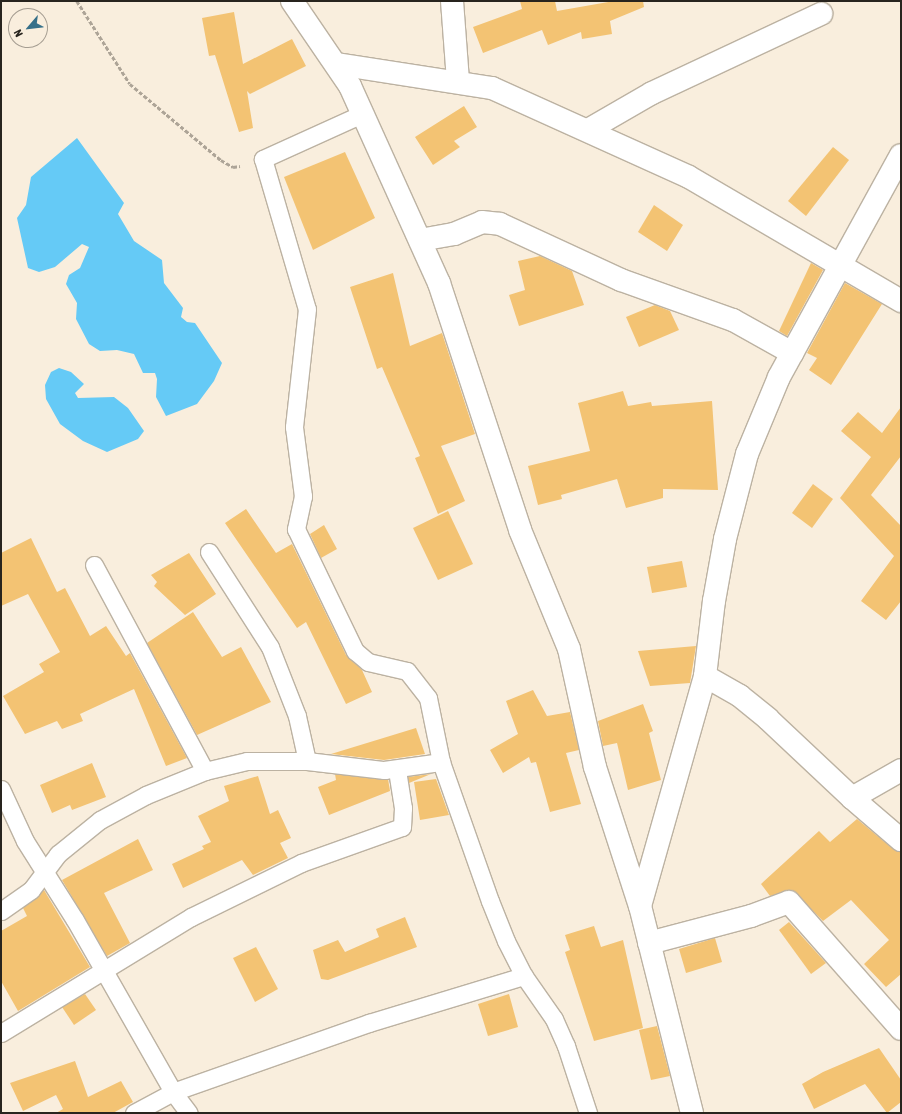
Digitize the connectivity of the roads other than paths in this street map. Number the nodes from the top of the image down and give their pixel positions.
1 (292, 1) edge
2 (452, 1) edge
3 (821, 14) dead end
4 (337, 64) junction
5 (458, 81) junction
6 (362, 114) junction
7 (588, 130) junction
8 (901, 155) edge
9 (420, 240) junction
10 (841, 269) junction
11 (901, 302) edge
12 (792, 353) junction
13 (209, 552) dead end
14 (94, 565) dead end
15 (705, 676) junction
16 (307, 761) junction
17 (441, 762) junction
18 (397, 770) junction
19 (901, 770) edge
20 (205, 771) junction
21 (1, 789) edge
22 (852, 798) junction
23 (901, 840) edge
24 (45, 872) junction
25 (640, 906) junction
26 (1, 911) edge
27 (649, 942) junction
28 (102, 969) junction
29 (524, 976) junction
30 (901, 1029) edge
31 (1, 1033) edge
32 (173, 1092) junction
33 (134, 1113) edge
34 (189, 1113) edge
35 (588, 1113) edge
36 (692, 1113) edge

1 - 4 street
2 - 5 street
3 - 7 street
4 - 5 street
4 - 6 street
5 - 7 street
6 - 9 street
6 - 17 lane
7 - 10 street
8 - 10 street
9 - 12 street
9 - 25 street
10 - 11 street
10 - 12 street
12 - 15 street
13 - 16 lane
14 - 20 lane
15 - 22 street
15 - 25 street
16 - 18 lane
16 - 20 lane
17 - 18 lane
17 - 29 lane
18 - 28 lane
19 - 22 street
20 - 24 lane
21 - 24 lane
22 - 23 street
24 - 26 lane
24 - 28 lane
25 - 27 street
27 - 30 street
27 - 36 street
28 - 31 lane
28 - 32 lane
29 - 32 lane
29 - 35 lane
32 - 33 lane
32 - 34 lane

